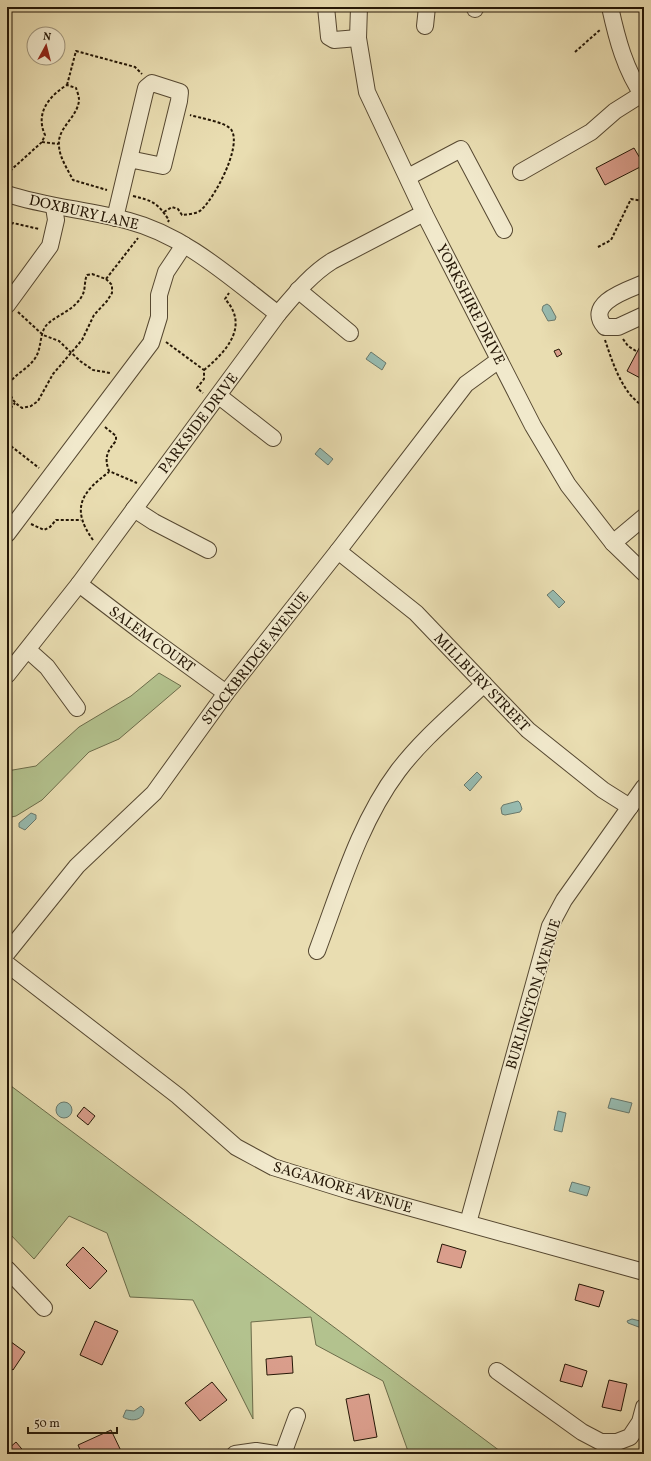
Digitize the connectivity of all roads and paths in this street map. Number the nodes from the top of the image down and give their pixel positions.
1 (326, 7) edge
2 (359, 7) edge
3 (427, 7) edge
4 (610, 7) edge
5 (425, 26) dead end
6 (605, 26) dead end
7 (358, 38) junction
8 (575, 52) dead end
9 (67, 85) junction
10 (149, 85) junction
11 (643, 96) edge
12 (177, 112) junction
13 (42, 142) junction
14 (58, 144) junction
15 (129, 158) junction
16 (521, 172) dead end
17 (408, 177) junction
18 (7, 184) edge
19 (121, 193) junction
20 (7, 194) edge
21 (644, 201) edge
22 (54, 207) junction
23 (164, 212) junction
24 (424, 213) junction
25 (115, 218) junction
26 (143, 225) junction
27 (7, 227) edge
28 (504, 230) dead end
29 (53, 234) junction
30 (165, 234) junction
31 (184, 245) junction
32 (598, 247) dead end
33 (106, 279) junction
34 (237, 282) junction
35 (644, 283) edge
36 (298, 290) junction
37 (8, 304) edge
38 (278, 314) junction
39 (644, 315) edge
40 (606, 327) junction
41 (350, 333) dead end
42 (43, 335) junction
43 (154, 337) junction
44 (71, 352) junction
45 (499, 360) junction
46 (204, 370) junction
47 (126, 377) junction
48 (217, 399) junction
49 (15, 403) junction
50 (644, 406) edge
51 (7, 412) edge
52 (95, 418) junction
53 (273, 438) dead end
54 (7, 443) edge
55 (110, 471) junction
56 (51, 477) junction
57 (147, 491) junction
58 (134, 509) junction
59 (21, 516) junction
60 (644, 517) edge
61 (82, 520) junction
62 (7, 534) edge
63 (93, 540) dead end
64 (613, 543) junction
65 (208, 550) dead end
66 (338, 551) junction
67 (644, 573) edge
68 (79, 584) junction
69 (28, 650) junction
70 (7, 675) edge
71 (484, 684) junction
72 (226, 693) junction
73 (77, 708) dead end
74 (644, 787) edge
75 (630, 807) junction
76 (317, 951) dead end
77 (7, 953) edge
78 (7, 964) edge
79 (468, 1223) junction
80 (7, 1269) edge
81 (644, 1272) edge
82 (44, 1308) dead end
83 (497, 1371) dead end
84 (644, 1407) edge
85 (298, 1416) dead end
86 (235, 1454) edge
87 (275, 1454) edge
88 (283, 1454) edge

1 - 7 street
2 - 7 street, YORKSHIRE DRIVE
3 - 5 street
4 - 11 street
6 - 8 path
7 - 17 street, YORKSHIRE DRIVE
9 - 10 path
9 - 13 path
9 - 14 path
10 - 12 street
10 - 15 street
11 - 16 street
12 - 15 street
12 - 23 path
13 - 14 path
13 - 18 path
14 - 19 path
15 - 19 street
17 - 24 street, YORKSHIRE DRIVE
17 - 28 street
19 - 23 path
19 - 25 street
20 - 22 street, DOXBURY LANE
21 - 32 path
22 - 25 street, DOXBURY LANE
22 - 29 street
23 - 30 path
24 - 36 street, PARKSIDE DRIVE
24 - 45 street, YORKSHIRE DRIVE
25 - 26 street, DOXBURY LANE
26 - 30 street, DOXBURY LANE
26 - 33 path
27 - 29 path
29 - 37 street
30 - 31 street, DOXBURY LANE
31 - 34 street, DOXBURY LANE
31 - 43 street
33 - 42 path
33 - 44 path
34 - 38 street, DOXBURY LANE
34 - 46 path
35 - 40 street
36 - 38 street, PARKSIDE DRIVE
36 - 41 street
37 - 42 path
38 - 48 street, PARKSIDE DRIVE
39 - 40 street
40 - 50 path
42 - 44 path
42 - 49 path
43 - 46 path
43 - 47 street
44 - 47 path
44 - 49 path
45 - 64 street, YORKSHIRE DRIVE
45 - 66 street, STOCKBRIDGE AVENUE
46 - 48 path
47 - 52 street
48 - 53 street
48 - 57 street, PARKSIDE DRIVE
49 - 51 path
52 - 55 path
52 - 56 street
54 - 56 path
55 - 57 path
55 - 61 path
56 - 59 street
57 - 58 street, PARKSIDE DRIVE
58 - 65 street
58 - 68 street, PARKSIDE DRIVE
59 - 61 path
59 - 62 street
60 - 64 street
61 - 63 path
64 - 67 street, YORKSHIRE DRIVE
66 - 71 street, MILLBURY STREET
66 - 72 street, STOCKBRIDGE AVENUE
68 - 69 street, PARKSIDE DRIVE
68 - 72 street, SALEM COURT
69 - 70 street, PARKSIDE DRIVE
69 - 73 street
71 - 75 street, MILLBURY STREET
71 - 76 street
72 - 77 street, STOCKBRIDGE AVENUE
74 - 75 street, BURLINGTON AVENUE
75 - 79 street, BURLINGTON AVENUE
78 - 79 street, SAGAMORE AVENUE
79 - 81 street, SAGAMORE AVENUE
80 - 82 street
83 - 84 street
85 - 88 street
86 - 87 street

